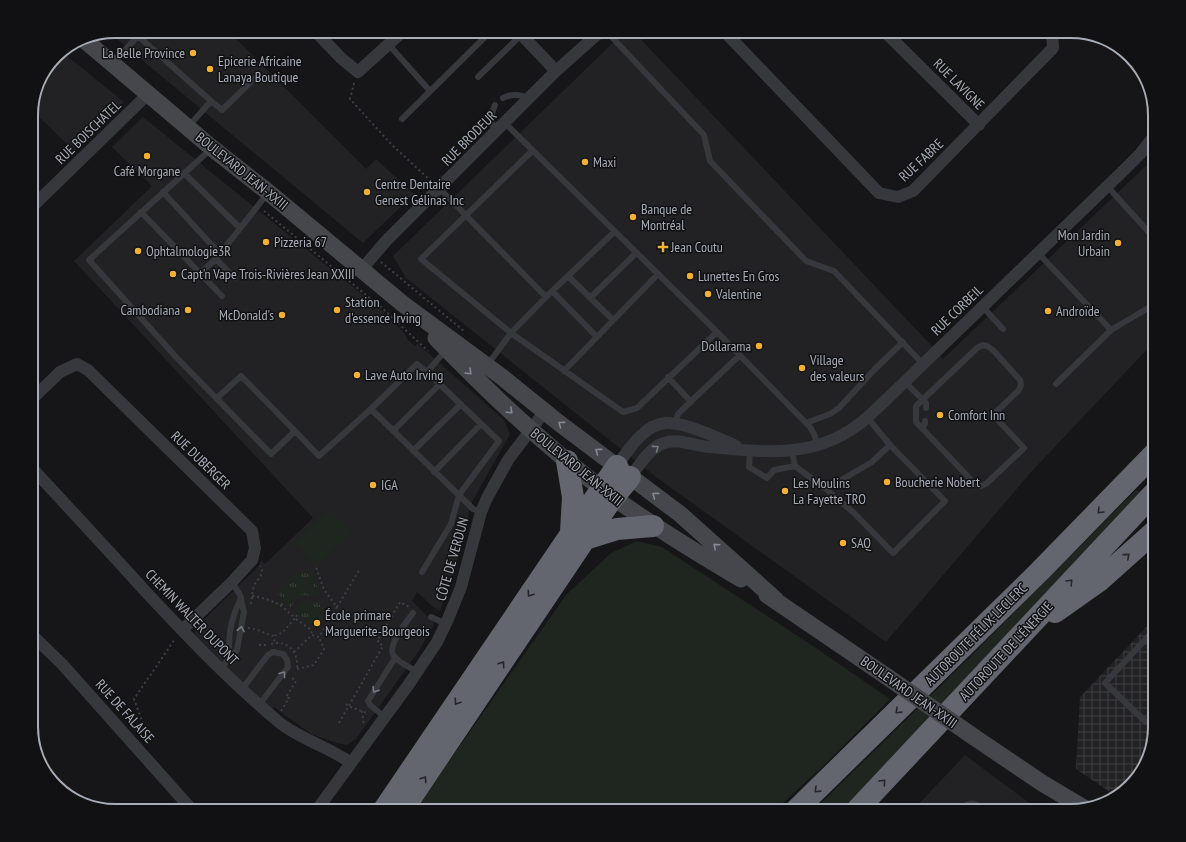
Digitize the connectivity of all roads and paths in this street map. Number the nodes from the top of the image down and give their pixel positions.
1 (136, 38) edge
2 (140, 38) edge
3 (322, 38) edge
4 (395, 38) edge
5 (484, 38) edge
6 (514, 38) edge
7 (524, 38) edge
8 (594, 38) edge
9 (613, 38) edge
10 (731, 38) edge
11 (891, 38) edge
12 (1052, 38) edge
13 (88, 43) edge
14 (389, 44) junction
15 (112, 64) junction
16 (556, 71) junction
17 (358, 72) junction
18 (478, 77) dead end
19 (254, 79) dead end
20 (430, 91) junction
21 (148, 94) junction
22 (502, 98) dead end
23 (530, 98) junction
24 (211, 101) junction
25 (495, 105) dead end
26 (402, 119) dead end
27 (505, 123) junction
28 (979, 125) junction
29 (188, 128) junction
30 (495, 132) junction
31 (1148, 144) edge
32 (212, 148) junction
33 (532, 151) junction
34 (184, 173) junction
35 (1107, 186) junction
36 (440, 189) junction
37 (163, 192) junction
38 (268, 192) junction
39 (38, 201) edge
40 (262, 209) dead end
41 (141, 212) junction
42 (465, 215) junction
43 (240, 228) junction
44 (1148, 231) edge
45 (614, 232) junction
46 (636, 253) junction
47 (1038, 253) junction
48 (218, 256) junction
49 (388, 268) dead end
50 (362, 269) junction
51 (200, 273) junction
52 (658, 274) junction
53 (568, 276) junction
54 (235, 278) dead end
55 (552, 291) junction
56 (222, 296) dead end
57 (546, 297) junction
58 (590, 298) junction
59 (982, 306) junction
60 (1148, 308) edge
61 (613, 320) junction
62 (1003, 328) dead end
63 (1111, 330) junction
64 (717, 332) junction
65 (511, 333) junction
66 (418, 335) dead end
67 (470, 336) dead end
68 (597, 337) junction
69 (414, 338) junction
70 (903, 342) junction
71 (450, 345) junction
72 (429, 351) dead end
73 (740, 355) junction
74 (923, 364) junction
75 (487, 365) junction
76 (564, 371) junction
77 (427, 372) junction
78 (668, 377) junction
79 (905, 382) junction
80 (1056, 384) dead end
81 (440, 385) junction
82 (38, 393) edge
83 (218, 398) junction
84 (922, 400) junction
85 (690, 402) junction
86 (461, 404) junction
87 (926, 408) dead end
88 (371, 409) junction
89 (545, 411) junction
90 (867, 417) junction
91 (925, 421) dead end
92 (675, 423) junction
93 (806, 423) junction
94 (481, 424) junction
95 (922, 428) junction
96 (531, 430) junction
97 (295, 431) junction
98 (393, 431) junction
99 (818, 445) junction
100 (890, 445) junction
101 (413, 451) junction
102 (750, 451) junction
103 (792, 451) junction
104 (1148, 460) edge
105 (567, 461) junction
106 (795, 466) junction
107 (624, 471) junction
108 (434, 472) junction
109 (38, 475) edge
110 (826, 489) junction
111 (607, 493) junction
112 (459, 495) junction
113 (1148, 499) edge
114 (481, 512) junction
115 (653, 526) junction
116 (578, 536) junction
117 (1148, 537) edge
118 (259, 565) dead end
119 (316, 567) dead end
120 (360, 569) dead end
121 (422, 572) dead end
122 (232, 582) junction
123 (252, 596) junction
124 (241, 598) junction
125 (776, 600) junction
126 (284, 602) dead end
127 (400, 602) dead end
128 (281, 605) junction
129 (337, 607) junction
130 (250, 608) dead end
131 (413, 613) dead end
132 (297, 615) dead end
133 (431, 617) dead end
134 (295, 618) junction
135 (248, 624) dead end
136 (446, 624) junction
137 (247, 628) junction
138 (182, 630) junction
139 (246, 633) dead end
140 (273, 636) junction
141 (312, 636) junction
142 (319, 637) junction
143 (1148, 637) edge
144 (38, 641) edge
145 (1015, 641) junction
146 (275, 643) dead end
147 (294, 652) dead end
148 (230, 658) junction
149 (395, 658) junction
150 (220, 669) junction
151 (297, 669) dead end
152 (417, 672) junction
153 (288, 674) dead end
154 (242, 689) junction
155 (259, 705) junction
156 (347, 705) junction
157 (362, 711) junction
158 (279, 713) dead end
159 (368, 714) dead end
160 (385, 717) junction
161 (1148, 721) edge
162 (339, 723) dead end
163 (365, 729) dead end
164 (129, 738) junction
165 (351, 763) junction
166 (1042, 783) junction
167 (1076, 803) edge
168 (187, 804) edge
169 (321, 804) edge
170 (388, 804) edge
171 (406, 804) edge
172 (802, 804) edge
173 (863, 804) edge
174 (1068, 804) edge

1 - 15 lane
2 - 24 lane
3 - 17 street
4 - 14 street
5 - 20 lane
6 - 18 lane
7 - 16 street
8 - 16 street, RUE BRODEUR
9 - 70 lane
10 - 28 street, RUE FABRE
11 - 28 street, RUE LAVIGNE
12 - 28 street, RUE FABRE
13 - 15 street, BOULEVARD JEAN-XXIII
14 - 17 street
14 - 20 lane
15 - 21 street, BOULEVARD JEAN-XXIII
16 - 23 street, RUE BRODEUR
17 - 36 path
19 - 24 lane
20 - 26 lane
21 - 29 street, BOULEVARD JEAN-XXIII
21 - 39 street, RUE BOISCHATEL
22 - 23 lane
23 - 27 street, RUE BRODEUR
24 - 29 lane
25 - 30 lane
27 - 30 street, RUE BRODEUR
27 - 33 lane
29 - 32 street, BOULEVARD JEAN-XXIII
30 - 36 street, RUE BRODEUR
31 - 35 street, RUE CORBEIL
32 - 34 lane
32 - 38 street, BOULEVARD JEAN-XXIII
33 - 42 lane
33 - 45 lane
34 - 37 lane
34 - 43 lane
35 - 44 lane
35 - 47 street, RUE CORBEIL
36 - 42 lane
36 - 50 street, RUE BRODEUR
37 - 41 lane
37 - 48 lane
38 - 43 lane
38 - 50 street, BOULEVARD JEAN-XXIII
40 - 69 path, BOULEVARD JEAN-XXIII
41 - 51 lane
41 - 83 lane
42 - 57 lane
42 - 65 lane
43 - 48 lane
45 - 46 lane
45 - 53 lane
46 - 52 lane
46 - 58 lane
47 - 59 street, RUE CORBEIL
47 - 63 lane
48 - 51 lane
48 - 54 lane
49 - 67 path
50 - 71 street, BOULEVARD JEAN-XXIII
51 - 56 lane
52 - 61 lane
52 - 64 lane
53 - 55 lane
53 - 58 lane
55 - 57 lane
55 - 68 lane
57 - 65 lane
58 - 61 lane
59 - 62 lane
59 - 74 street, RUE CORBEIL
60 - 63 lane
61 - 68 lane
63 - 80 lane
64 - 73 lane
64 - 78 lane
65 - 75 lane
65 - 76 lane
66 - 69 path
68 - 76 lane
69 - 72 path, BOULEVARD JEAN-XXIII
70 - 74 lane
70 - 93 lane
71 - 75 street, BOULEVARD JEAN-XXIII
71 - 77 lane
71 -> 96 street, BOULEVARD JEAN-XXIII
73 - 85 lane
73 - 93 lane
74 - 79 street, RUE CORBEIL
75 - 89 street, BOULEVARD JEAN-XXIII
76 - 78 lane
77 - 81 lane
77 - 88 lane
78 - 85 lane
79 - 84 lane
79 - 90 street, RUE CORBEIL
81 - 86 lane
81 - 98 lane
82 - 122 street, RUE DUBERGER
83 - 97 lane
83 - 97 lane
84 - 87 lane
84 - 95 lane
84 - 95 lane
85 - 92 lane
86 - 94 lane
86 - 101 lane
88 - 97 lane
88 - 98 lane
89 - 96 street, CÔTE DE VERDUN
107 -> 89 street, BOULEVARD JEAN-XXIII
90 - 99 street, RUE CORBEIL
90 - 100 lane
91 - 95 lane
92 - 102 street, RUE CORBEIL
92 - 107 street
93 - 99 lane
94 - 108 lane
94 - 112 lane
96 - 105 street, BOULEVARD JEAN-XXIII
96 - 114 street, CÔTE DE VERDUN
98 - 101 lane
99 - 103 street, RUE CORBEIL
100 - 110 lane
100 - 110 lane
101 - 108 lane
102 - 103 street, RUE CORBEIL
102 - 106 lane
107 -> 102 street, RUE CORBEIL
103 - 106 lane
104 -> 172 highway, AUTOROUTE FÉLIX-LECLERC
105 - 111 street, BOULEVARD JEAN-XXIII
105 - 116 highway
106 - 110 lane
107 - 111 highway
125 -> 107 street, BOULEVARD JEAN-XXIII
108 - 112 lane
109 - 138 street, CHEMIN WALTER DUPONT
111 - 115 street, BOULEVARD JEAN-XXIII
111 - 116 highway
112 - 114 lane
112 - 121 lane
145 -> 113 highway, AUTOROUTE DE L'ÉNERGIE
114 - 136 street, CÔTE DE VERDUN
115 - 116 highway
115 - 125 street, BOULEVARD JEAN-XXIII
116 -> 170 highway
171 -> 116 highway
145 -> 117 highway
118 - 123 path
119 - 129 path
120 - 129 path
122 - 124 lane
122 - 138 street, RUE DUBERGER
123 - 128 path
123 - 130 path
124 - 148 lane
148 -> 124 lane
125 - 166 street, BOULEVARD JEAN-XXIII, bridge
126 - 128 path
127 - 156 path
128 - 134 path
129 - 142 path
131 - 149 lane
132 - 134 path
133 - 136 lane
134 - 140 path
134 - 141 path
135 - 137 path
136 - 152 street, CÔTE DE VERDUN
137 - 139 path
137 - 140 path
138 - 150 street, CHEMIN WALTER DUPONT
138 - 164 path
140 - 146 path
141 - 142 path
141 - 147 path
142 - 151 path
143 - 161 lane
144 - 164 street, RUE DE FALAISE
173 -> 145 highway, AUTOROUTE DE L'ÉNERGIE
148 - 150 lane
149 - 152 lane
149 -> 160 lane
150 - 154 street, CHEMIN WALTER DUPONT
152 - 160 street, CÔTE DE VERDUN
153 - 158 path
154 - 155 street, CHEMIN WALTER DUPONT
155 -> 154 lane
155 - 165 street, CHEMIN WALTER DUPONT
156 - 157 path
156 - 162 path
157 - 159 path
157 - 163 path
160 - 165 street, CÔTE DE VERDUN
164 - 168 street, RUE DE FALAISE
165 - 169 street, CÔTE DE VERDUN
166 - 167 street, BOULEVARD JEAN-XXIII
166 - 174 street, BOULEVARD JEAN-XXIII

